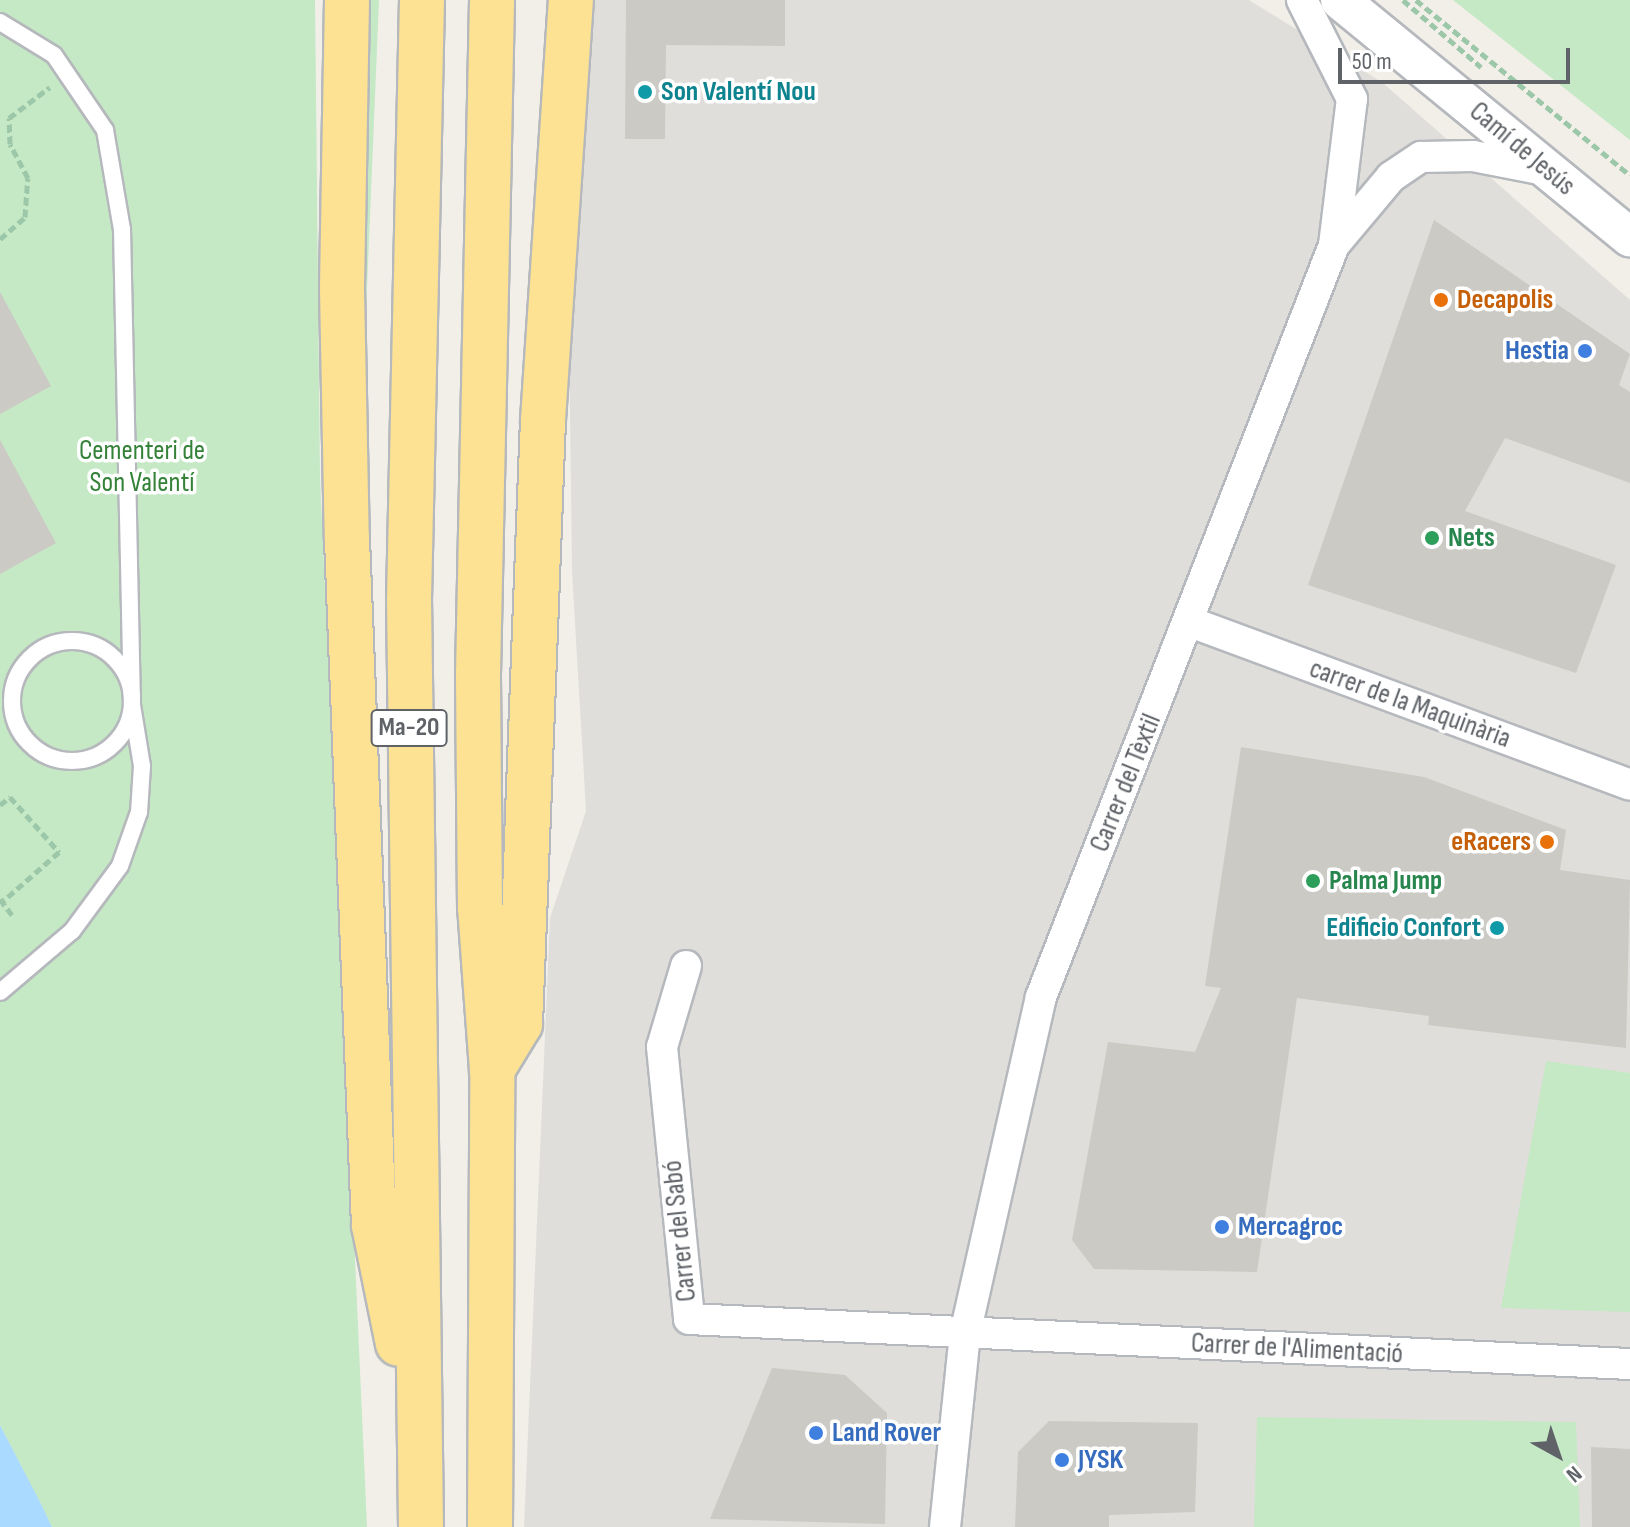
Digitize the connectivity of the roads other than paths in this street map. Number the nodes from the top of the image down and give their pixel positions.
1 (347, 0) edge
2 (422, 0) edge
3 (492, 0) edge
4 (571, 0) edge
5 (1302, 0) edge
6 (1340, 0) edge
7 (0, 22) edge
8 (1545, 170) junction
9 (1630, 237) edge
10 (1334, 245) junction
11 (1190, 622) junction
12 (132, 705) junction
13 (1630, 785) edge
14 (686, 966) dead end
15 (0, 992) edge
16 (492, 1070) junction
17 (965, 1334) junction
18 (1630, 1364) edge
19 (421, 1456) junction
20 (421, 1527) edge
21 (490, 1527) edge
22 (945, 1527) edge

1 - 19 highway
2 - 19 highway, Ma-20
3 - 16 highway, Ma-20
4 - 16 highway
5 - 10 street
6 - 8 street, Camí de Jesús
7 - 12 lane
8 - 9 street, Camí de Jesús
8 - 10 street
10 - 11 street, Carrer del Tèxtil
11 - 13 street, carrer de la Maquinària
11 - 17 street, Carrer del Tèxtil
12 - 12 lane
12 - 15 lane
14 - 17 street, Carrer del Sabó
16 - 21 highway, Ma-20
17 - 18 street, Carrer de l'Alimentació
17 - 22 street, Carrer del Tèxtil
19 - 20 highway, Ma-20

